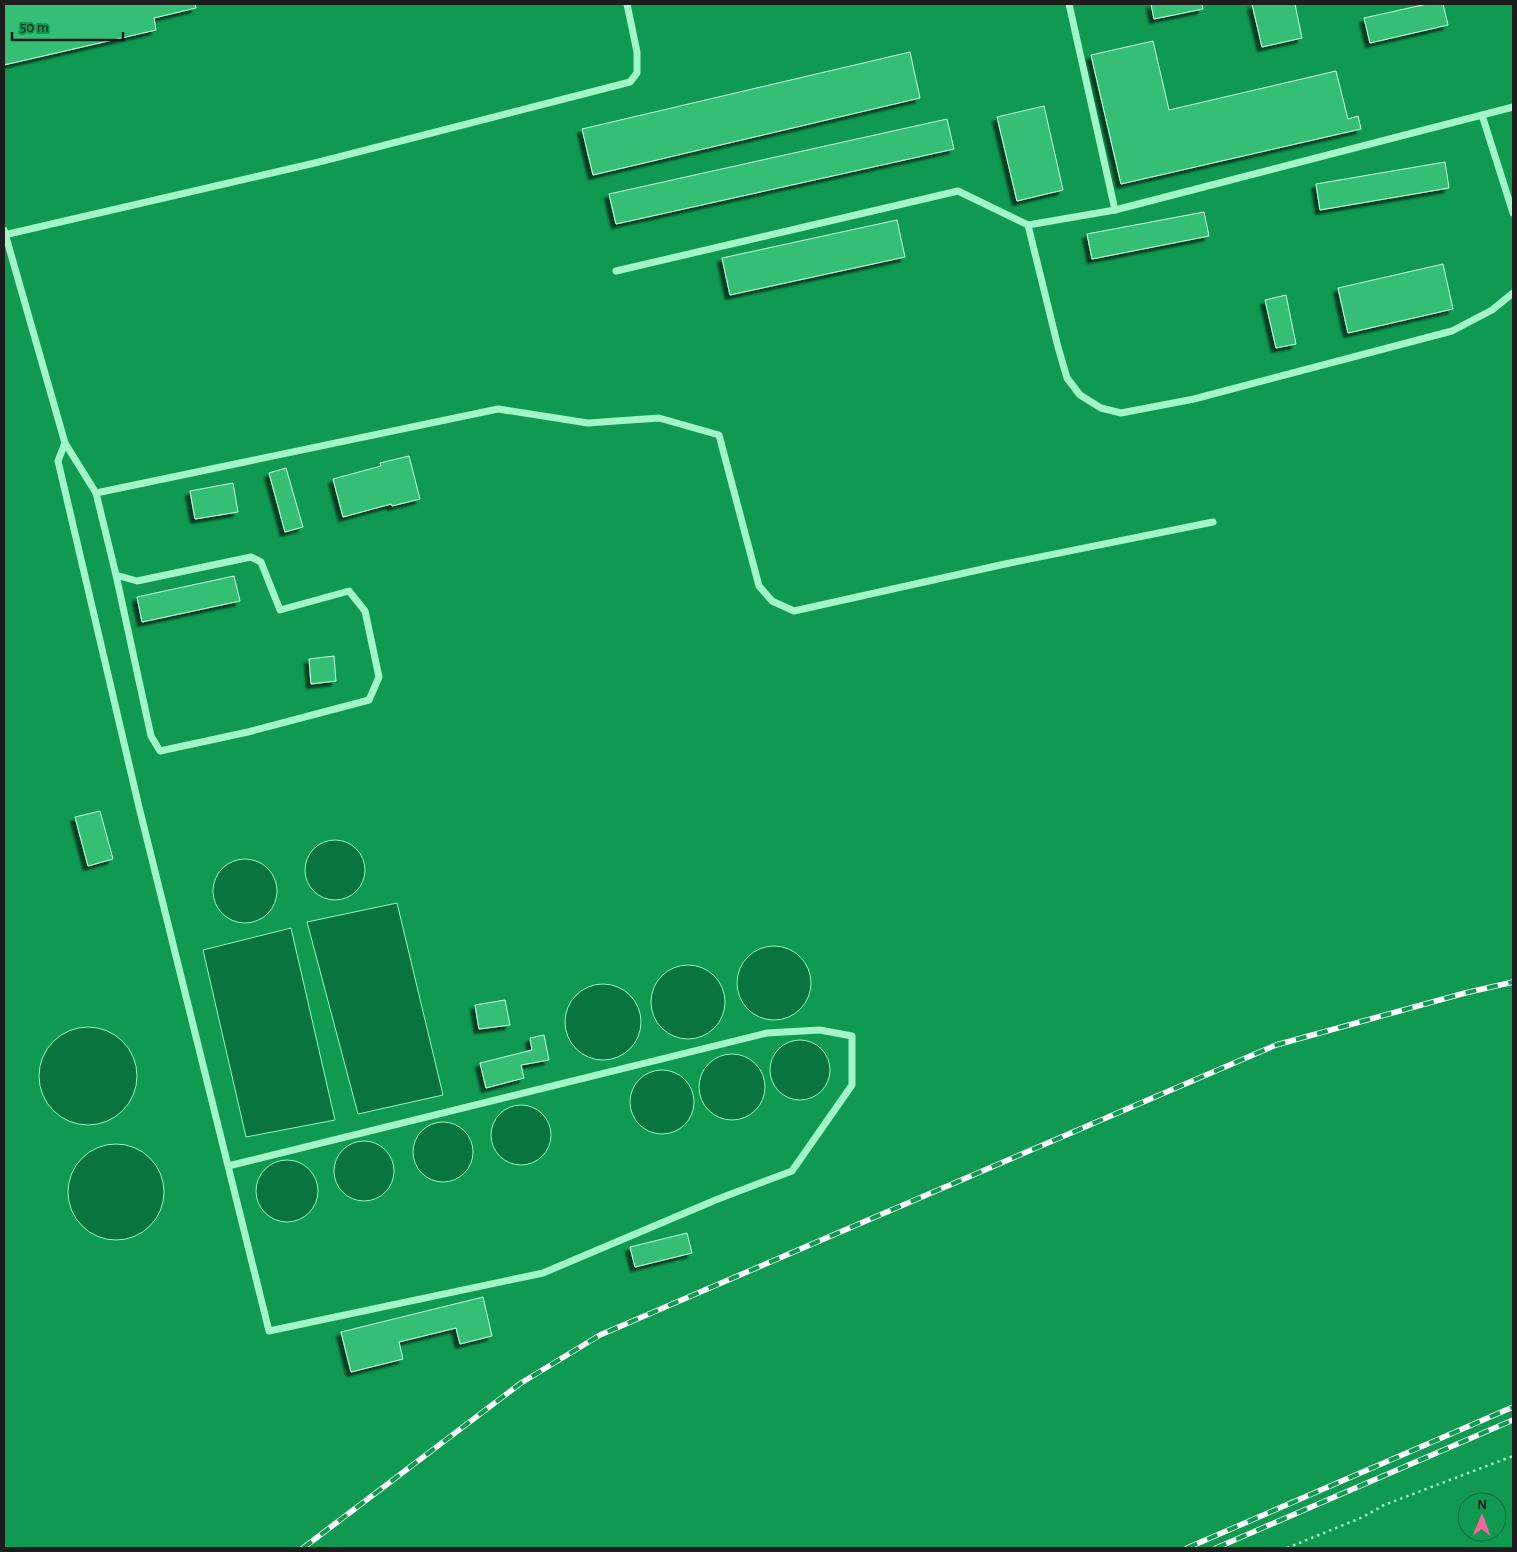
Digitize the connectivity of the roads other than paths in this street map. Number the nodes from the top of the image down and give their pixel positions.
1 (627, 4) edge
2 (1069, 4) edge
3 (1513, 107) edge
4 (1482, 115) junction
5 (1115, 210) junction
6 (1513, 213) edge
7 (1028, 225) junction
8 (4, 233) edge
9 (616, 271) dead end
10 (1513, 293) edge
11 (65, 443) junction
12 (96, 493) junction
13 (1213, 522) dead end
14 (116, 575) junction
15 (228, 1166) junction

1 - 8 lane
2 - 5 lane
3 - 4 lane
4 - 5 lane
4 - 6 lane
5 - 7 lane
7 - 9 lane
7 - 10 lane
8 - 11 lane
11 - 12 lane
11 - 15 lane
12 - 13 lane
12 - 14 lane
14 - 14 lane
15 - 15 lane

